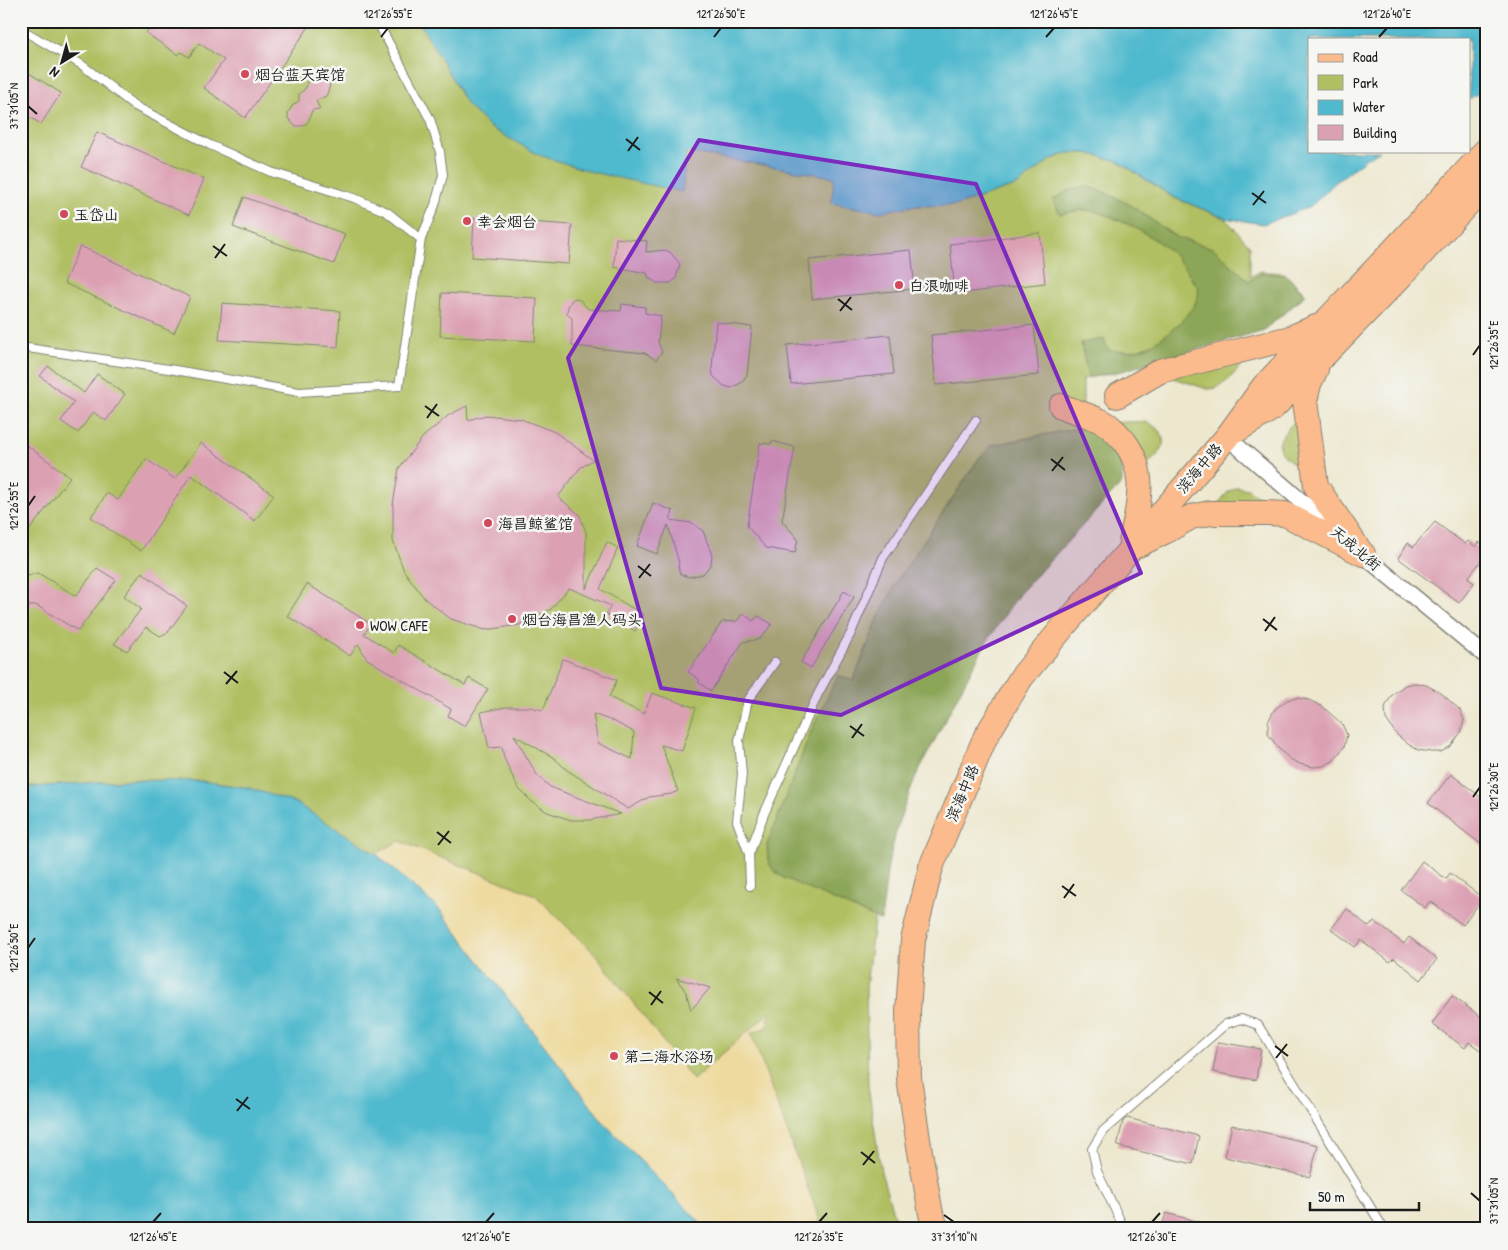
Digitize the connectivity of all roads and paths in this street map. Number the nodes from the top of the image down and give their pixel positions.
1 (378, 21) edge
2 (21, 29) edge
3 (1487, 149) edge
4 (1487, 183) edge
5 (421, 239) junction
6 (1323, 325) junction
7 (21, 346) edge
8 (1321, 358) junction
9 (1117, 396) dead end
10 (1061, 406) dead end
11 (976, 420) dead end
12 (1226, 437) junction
13 (1130, 549) junction
14 (1363, 554) junction
15 (1487, 658) edge
16 (775, 662) dead end
17 (749, 854) junction
18 (750, 886) dead end
19 (937, 1229) edge
20 (1124, 1229) edge
21 (1384, 1229) edge

1 - 5 lane
2 - 5 lane
3 - 6 main road, 滨海中路
4 - 8 main road, 滨海中路
5 - 7 lane
6 - 9 main road
6 - 12 main road, 滨海中路
8 - 12 main road, 滨海中路
8 - 14 main road
10 - 13 main road
11 - 17 lane
12 - 13 main road, 滨海中路
12 - 14 street, 天成北街
13 - 14 main road
13 - 19 main road, 滨海中路
14 - 15 street, 天成北街
16 - 17 lane
17 - 18 lane
20 - 21 lane

